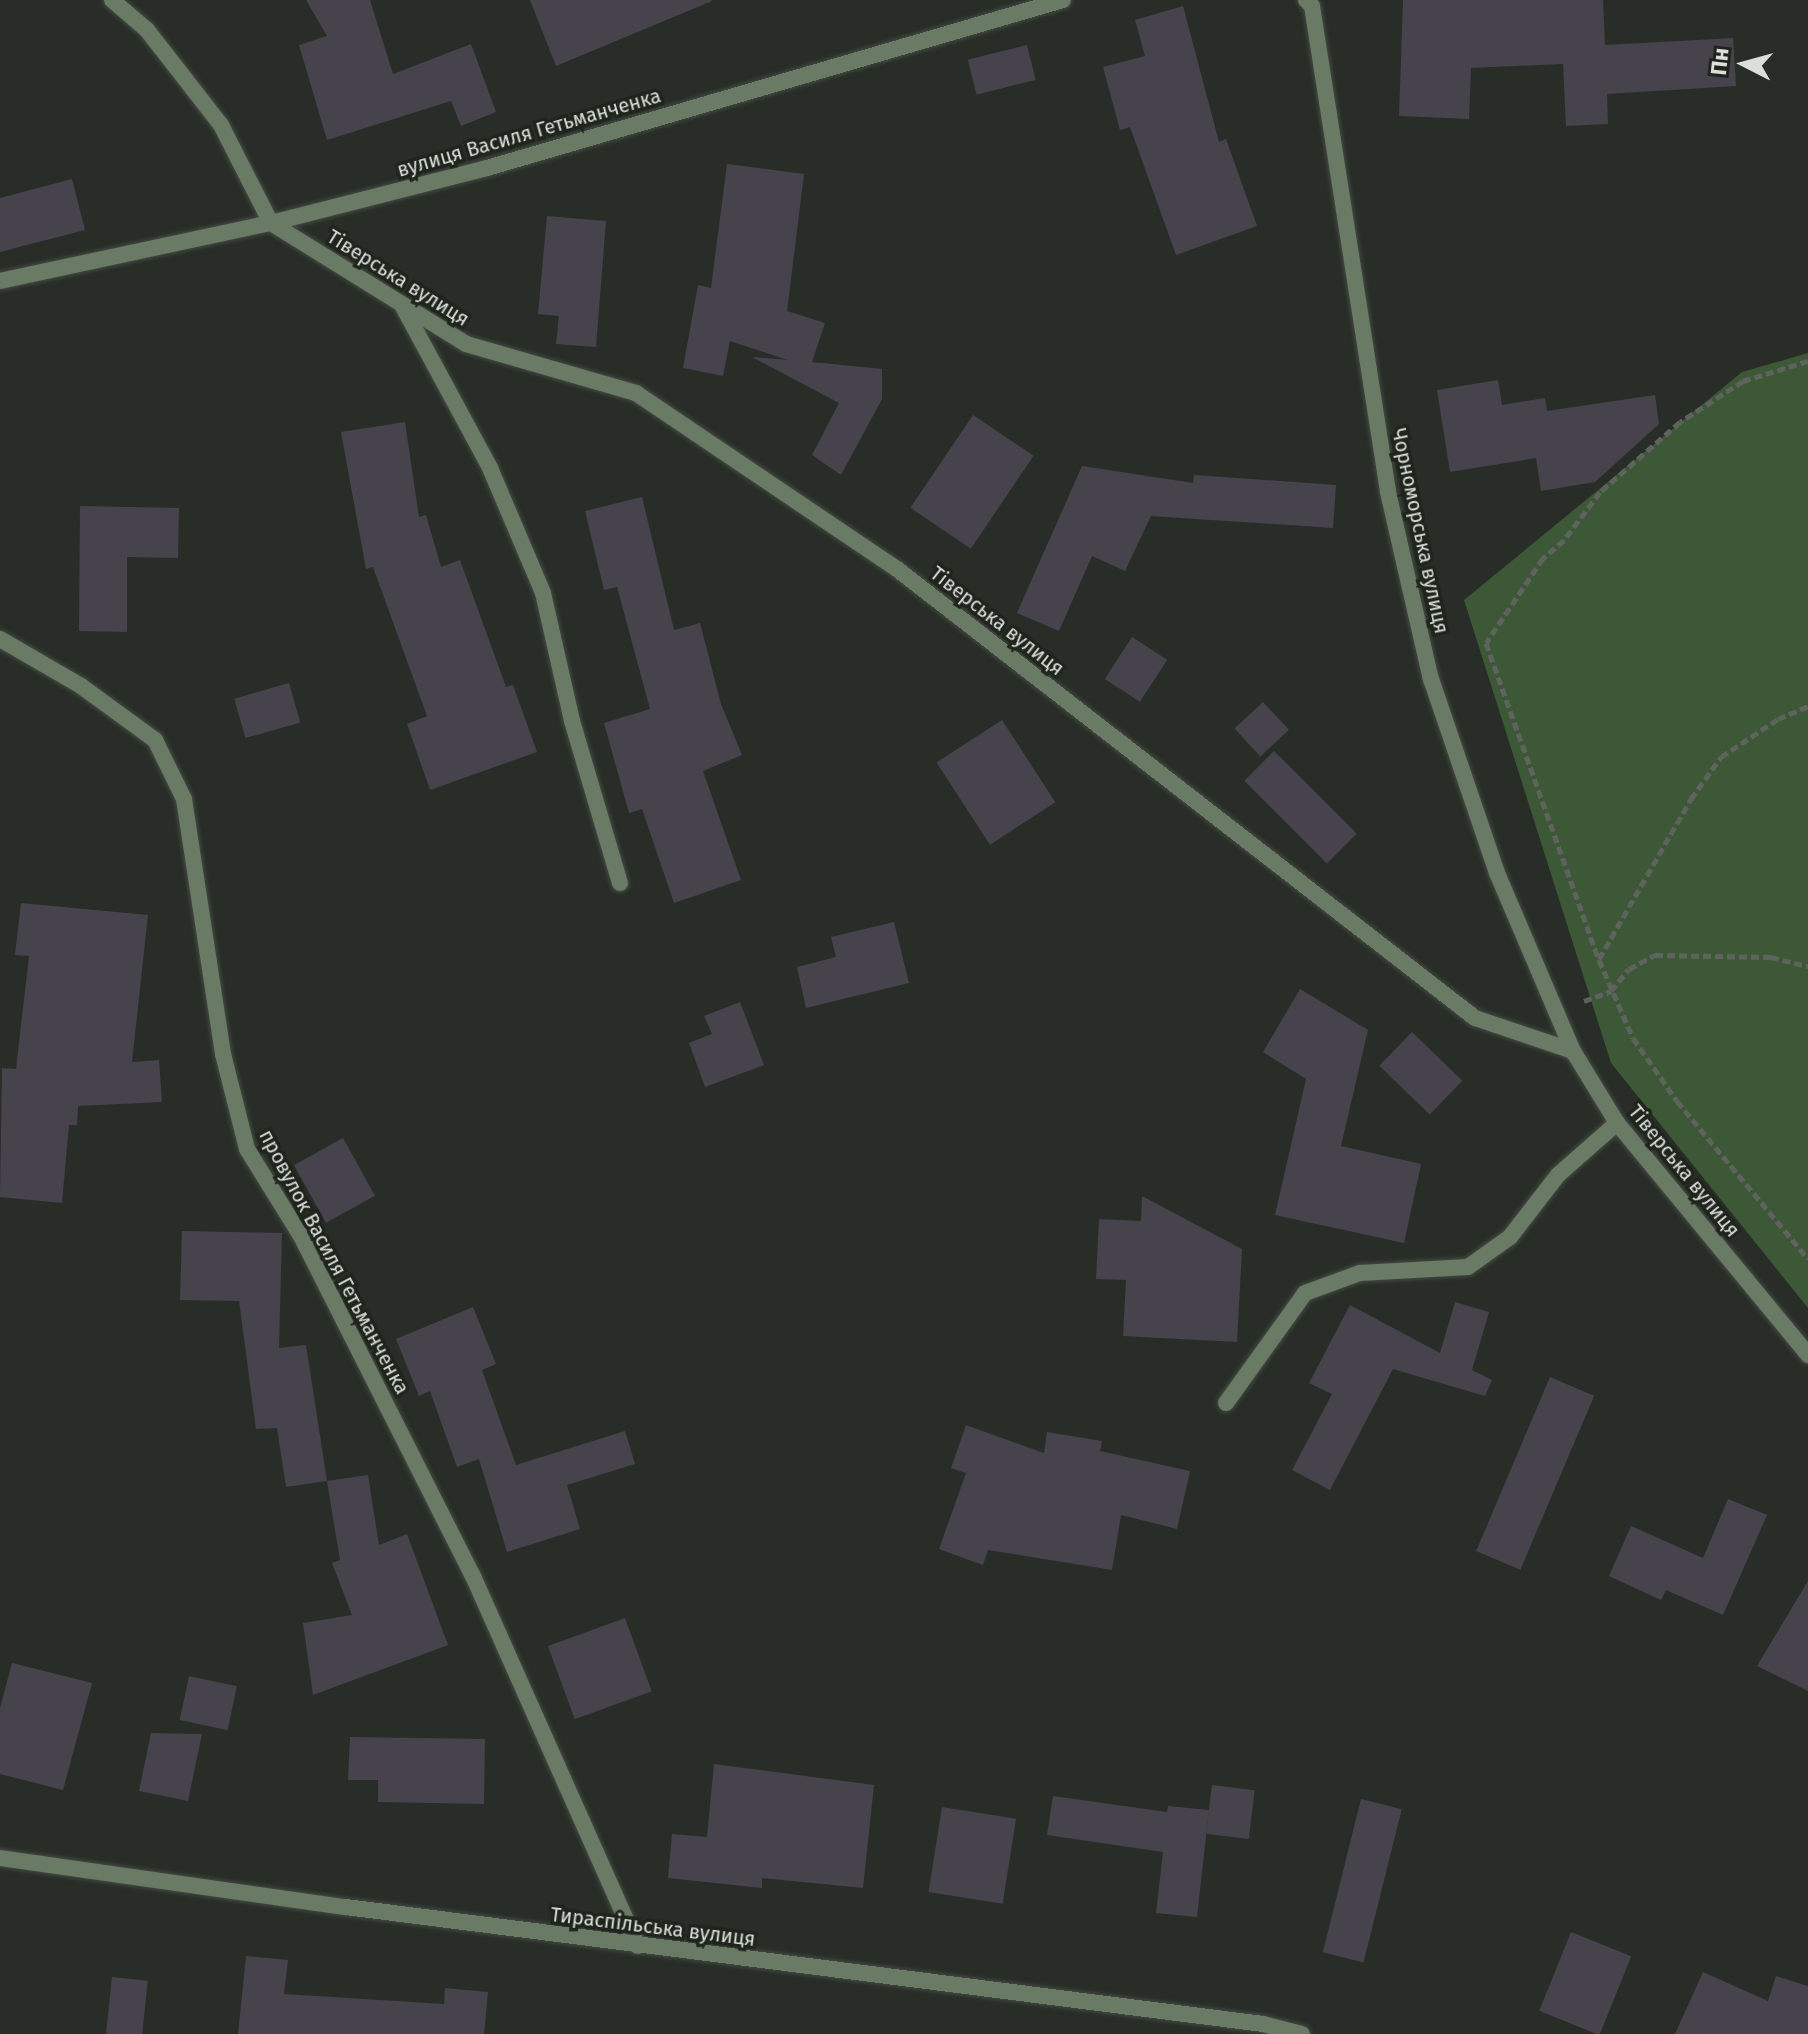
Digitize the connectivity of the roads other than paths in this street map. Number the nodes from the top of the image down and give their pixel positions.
1 (112, 0) edge
2 (1063, 0) edge
3 (1306, 0) edge
4 (271, 223) junction
5 (0, 281) edge
6 (402, 305) junction
7 (0, 639) edge
8 (620, 883) dead end
9 (1573, 1051) junction
10 (1617, 1123) junction
11 (1808, 1355) edge
12 (1226, 1403) dead end
13 (0, 1858) edge
14 (638, 1946) junction
15 (1302, 2034) edge

1 - 4 street
2 - 4 street, вулиця Василя Гетьманченка
3 - 9 street, Чорноморська вулиця
4 - 5 street, вулиця Василя Гетьманченка
4 - 6 street, Тіверська вулиця
6 - 8 street
6 - 9 street, Тіверська вулиця
7 - 14 street, провулок Василя Гетьманченка
9 - 10 street, Тіверська вулиця
10 - 11 street, Тіверська вулиця
10 - 12 street
13 - 14 street, Тираспільська вулиця
14 - 15 street, Тираспільська вулиця

